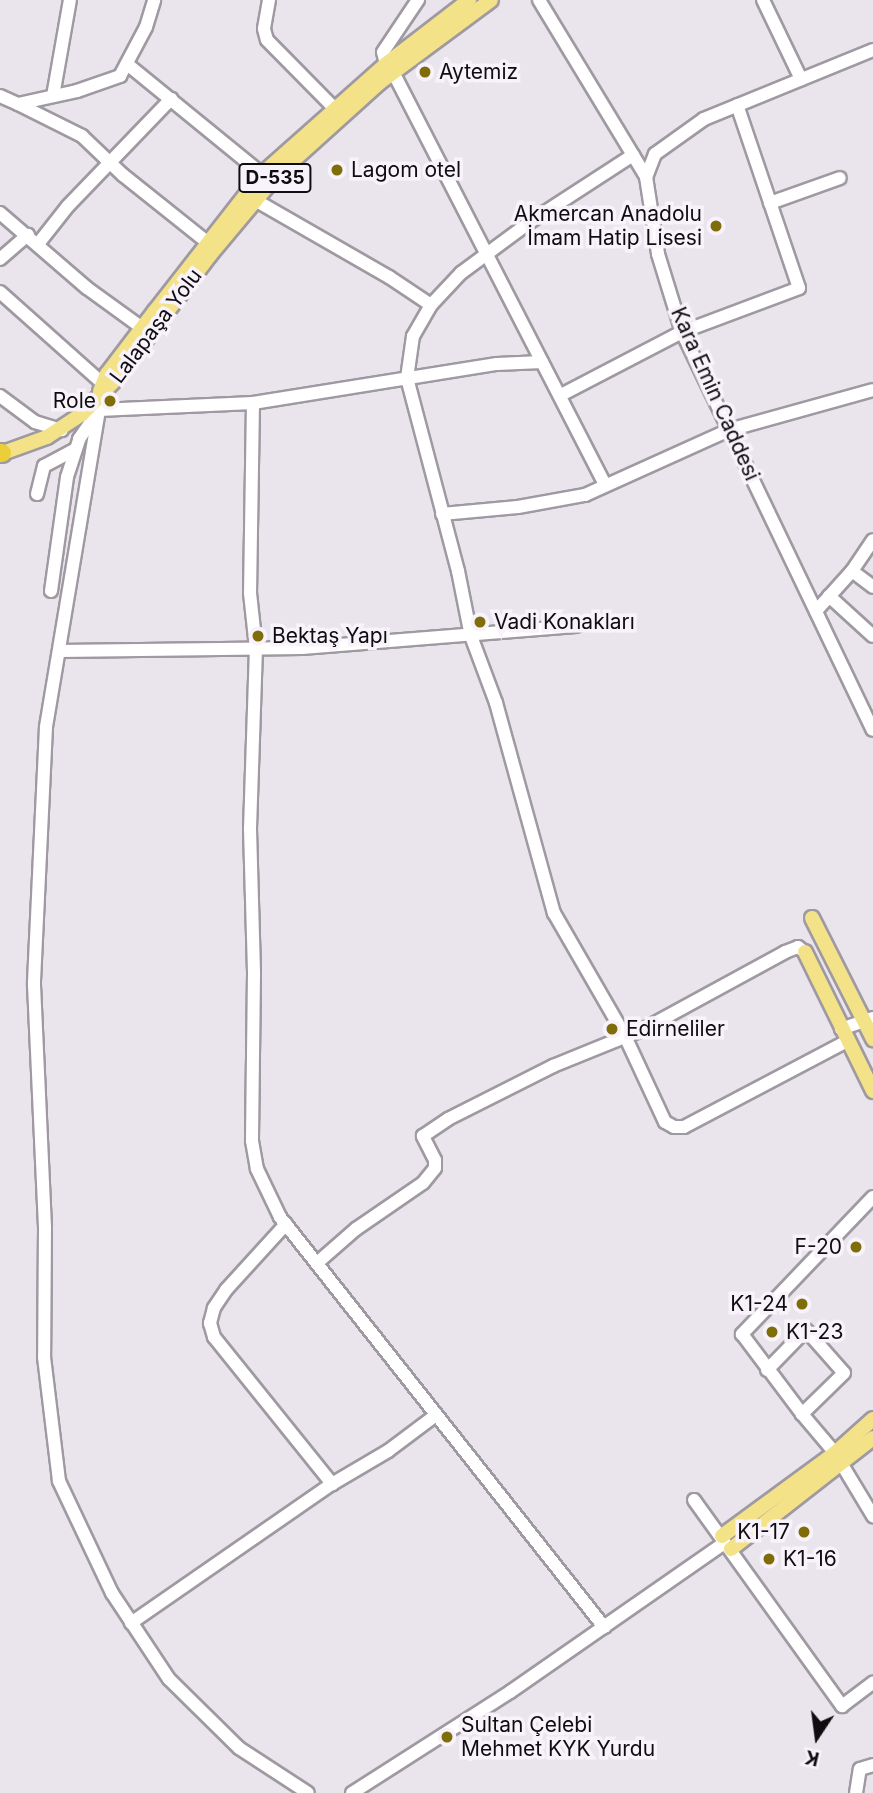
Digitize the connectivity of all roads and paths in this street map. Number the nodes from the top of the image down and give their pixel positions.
1 (70, 0) edge
2 (154, 0) edge
3 (269, 0) edge
4 (418, 0) edge
5 (469, 0) edge
6 (492, 0) edge
7 (539, 0) edge
8 (763, 0) edge
9 (873, 50) edge
10 (127, 64) junction
11 (389, 68) junction
12 (801, 79) junction
13 (0, 96) edge
14 (53, 96) junction
15 (171, 99) junction
16 (18, 104) junction
17 (737, 105) junction
18 (334, 108) junction
19 (632, 155) junction
20 (109, 162) junction
21 (262, 174) junction
22 (646, 177) junction
23 (840, 178) dead end
24 (255, 200) junction
25 (770, 202) junction
26 (0, 213) edge
27 (33, 240) junction
28 (207, 242) junction
29 (486, 254) junction
30 (0, 259) edge
31 (0, 292) edge
32 (431, 305) junction
33 (142, 328) junction
34 (682, 332) junction
35 (542, 362) junction
36 (407, 378) junction
37 (873, 390) edge
38 (561, 395) junction
39 (0, 396) edge
40 (99, 397) junction
41 (253, 403) junction
42 (62, 430) junction
43 (729, 430) junction
44 (76, 449) junction
45 (1, 453) edge
46 (605, 485) junction
47 (37, 494) dead end
48 (442, 514) junction
49 (873, 540) edge
50 (852, 571) junction
51 (873, 587) edge
52 (51, 592) dead end
53 (829, 596) junction
54 (816, 611) junction
55 (576, 626) dead end
56 (471, 636) junction
57 (873, 636) edge
58 (256, 648) junction
59 (59, 651) junction
60 (871, 722) edge
61 (812, 918) dead end
62 (804, 951) joint
63 (869, 1019) edge
64 (625, 1034) junction
65 (844, 1035) junction
66 (873, 1039) edge
67 (873, 1091) edge
68 (873, 1197) edge
69 (286, 1224) junction
70 (317, 1263) junction
71 (768, 1370) junction
72 (802, 1414) junction
73 (436, 1415) junction
74 (873, 1419) edge
75 (873, 1438) edge
76 (838, 1459) junction
77 (332, 1484) junction
78 (694, 1500) dead end
79 (873, 1516) edge
80 (726, 1543) junction
81 (131, 1623) junction
82 (604, 1627) junction
83 (873, 1683) edge
84 (873, 1765) edge
85 (308, 1793) edge
86 (352, 1793) edge
87 (856, 1793) edge

1 - 14 street
2 - 10 street
3 - 18 street
4 - 11 street
5 - 11 main road, Lalapaşa Yolu / D-535
6 - 11 main road, Lalapaşa Yolu / D-535
7 - 19 street
8 - 12 street
9 - 12 street
10 - 14 street
10 - 15 street
11 - 18 main road, Lalapaşa Yolu / D-535
11 - 24 main road, Lalapaşa Yolu / D-535
11 - 29 street
12 - 17 street
13 - 16 street
14 - 16 street
15 - 20 street
15 - 21 street
16 - 20 street
17 - 22 street
17 - 25 street
18 - 21 main road, Lalapaşa Yolu / D-535
19 - 22 street
19 - 29 street
20 - 27 street
20 - 28 street
21 - 28 main road, Lalapaşa Yolu / D-535
22 - 34 street, Kara Emin Caddesi
23 - 25 street
24 - 32 street
24 - 40 main road, Lalapaşa Yolu / D-535
25 - 34 street
26 - 27 street
27 - 30 street
27 - 33 street
28 - 33 main road, Lalapaşa Yolu / D-535
29 - 32 street
29 - 35 street
31 - 40 street
32 - 36 street
33 - 40 main road, Lalapaşa Yolu / D-535
34 - 38 street
34 - 43 street, Kara Emin Caddesi
35 - 36 street
35 - 38 street
36 - 41 street
36 - 48 street
37 - 43 street
38 - 46 street
39 - 42 street
40 - 41 street
40 - 42 main road, D-535
40 - 44 street
40 - 59 street
41 - 58 street
42 - 45 main road, D-535
43 - 46 street
43 - 54 street, Kara Emin Caddesi
44 - 47 street
44 - 52 street
46 - 48 street
48 - 56 street
49 - 50 street
50 - 51 street
50 - 53 street
53 - 54 street
53 - 57 street
54 - 60 street, Kara Emin Caddesi
55 - 56 street
56 - 58 street
56 - 64 street
58 - 59 street
58 - 69 street
59 - 81 street
61 - 63 main road
62 - 64 street
62 - 65 main road
63 - 65 street
63 - 66 main road
64 - 65 street
64 - 70 street
65 - 67 main road
68 - 71 street
69 - 70 street
69 - 77 street
70 - 73 street
71 - 72 street
71 - 72 street
72 - 76 street
73 - 77 street
73 - 82 street
74 - 76 main road
75 - 76 main road
76 - 79 street
76 - 80 main road
77 - 81 street
78 - 80 street
80 - 82 street
80 - 83 street
81 - 85 street
82 - 86 street
84 - 87 street

